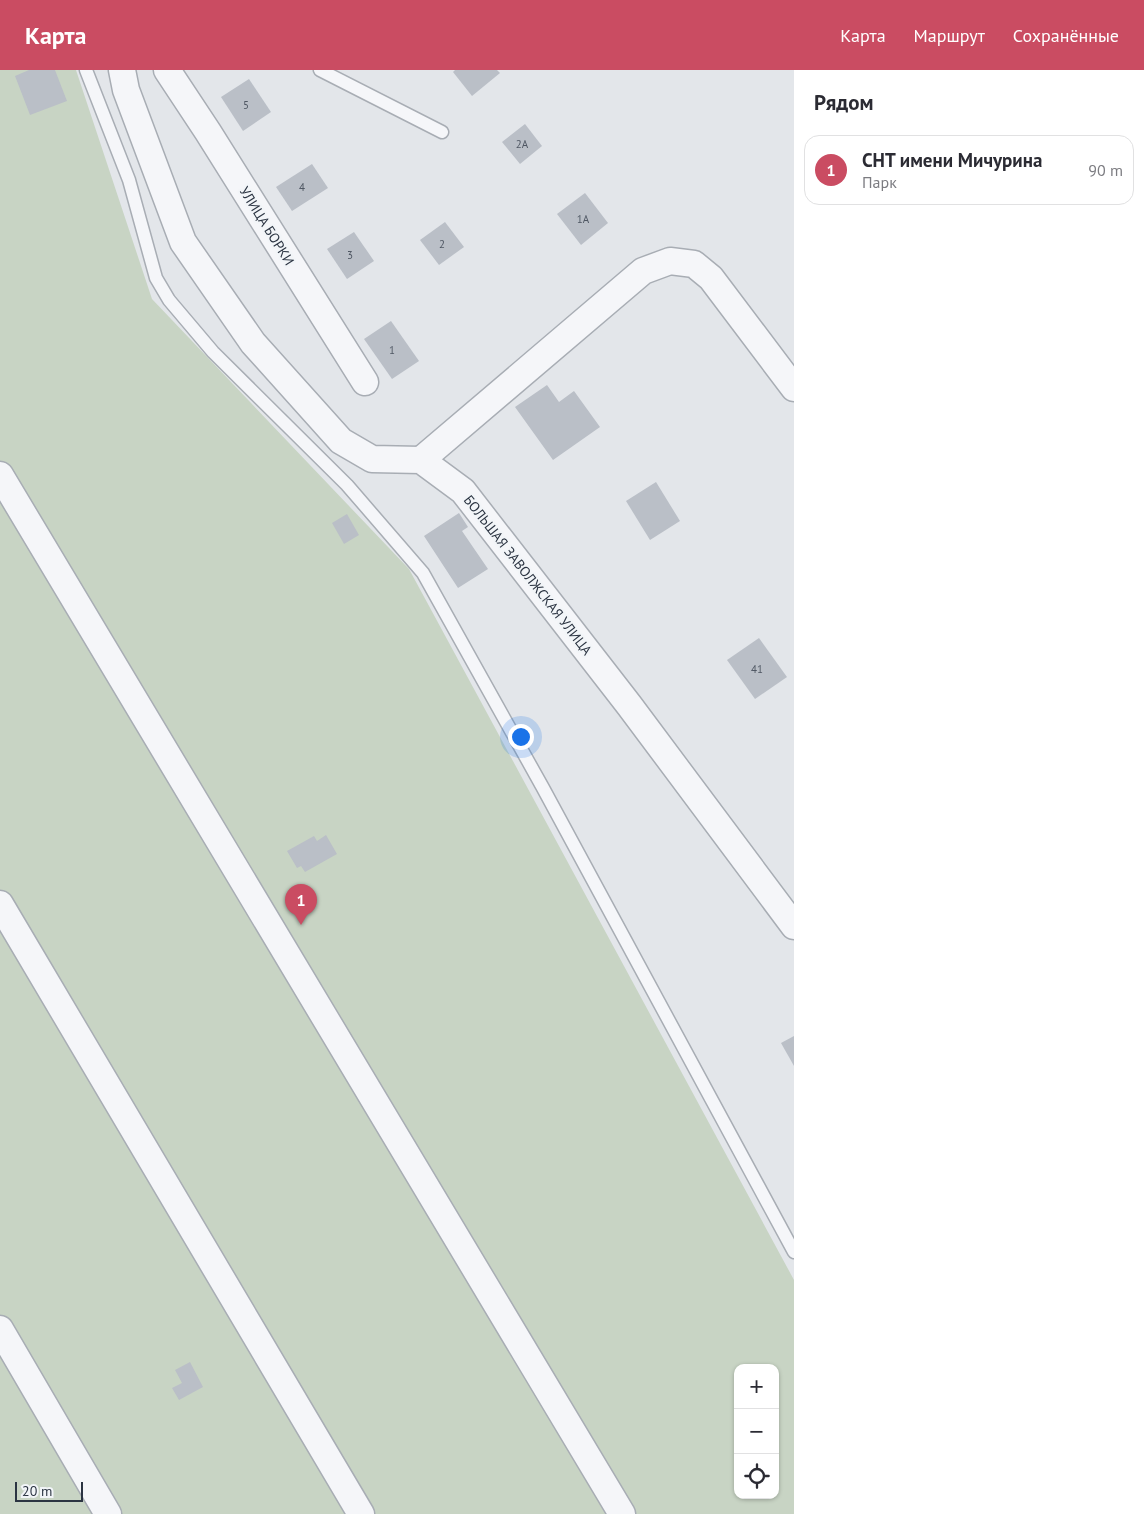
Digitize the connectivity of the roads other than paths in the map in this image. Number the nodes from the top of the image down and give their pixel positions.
1 (86, 70) edge
2 (122, 70) edge
3 (167, 70) edge
4 (320, 70) edge
5 (442, 132) dead end
6 (365, 382) dead end
7 (794, 388) edge
8 (421, 460) junction
9 (0, 475) edge
10 (0, 904) edge
11 (794, 926) edge
12 (794, 1252) edge
13 (0, 1329) edge
14 (108, 1514) edge
15 (361, 1514) edge
16 (622, 1514) edge

1 - 12 lane
2 - 8 street
3 - 6 street, УЛИЦА БОРКИ
4 - 5 lane
7 - 8 street
8 - 11 street, БОЛЬШАЯ ЗАВОЛЖСКАЯ УЛИЦА
9 - 16 street
10 - 15 street
13 - 14 street

